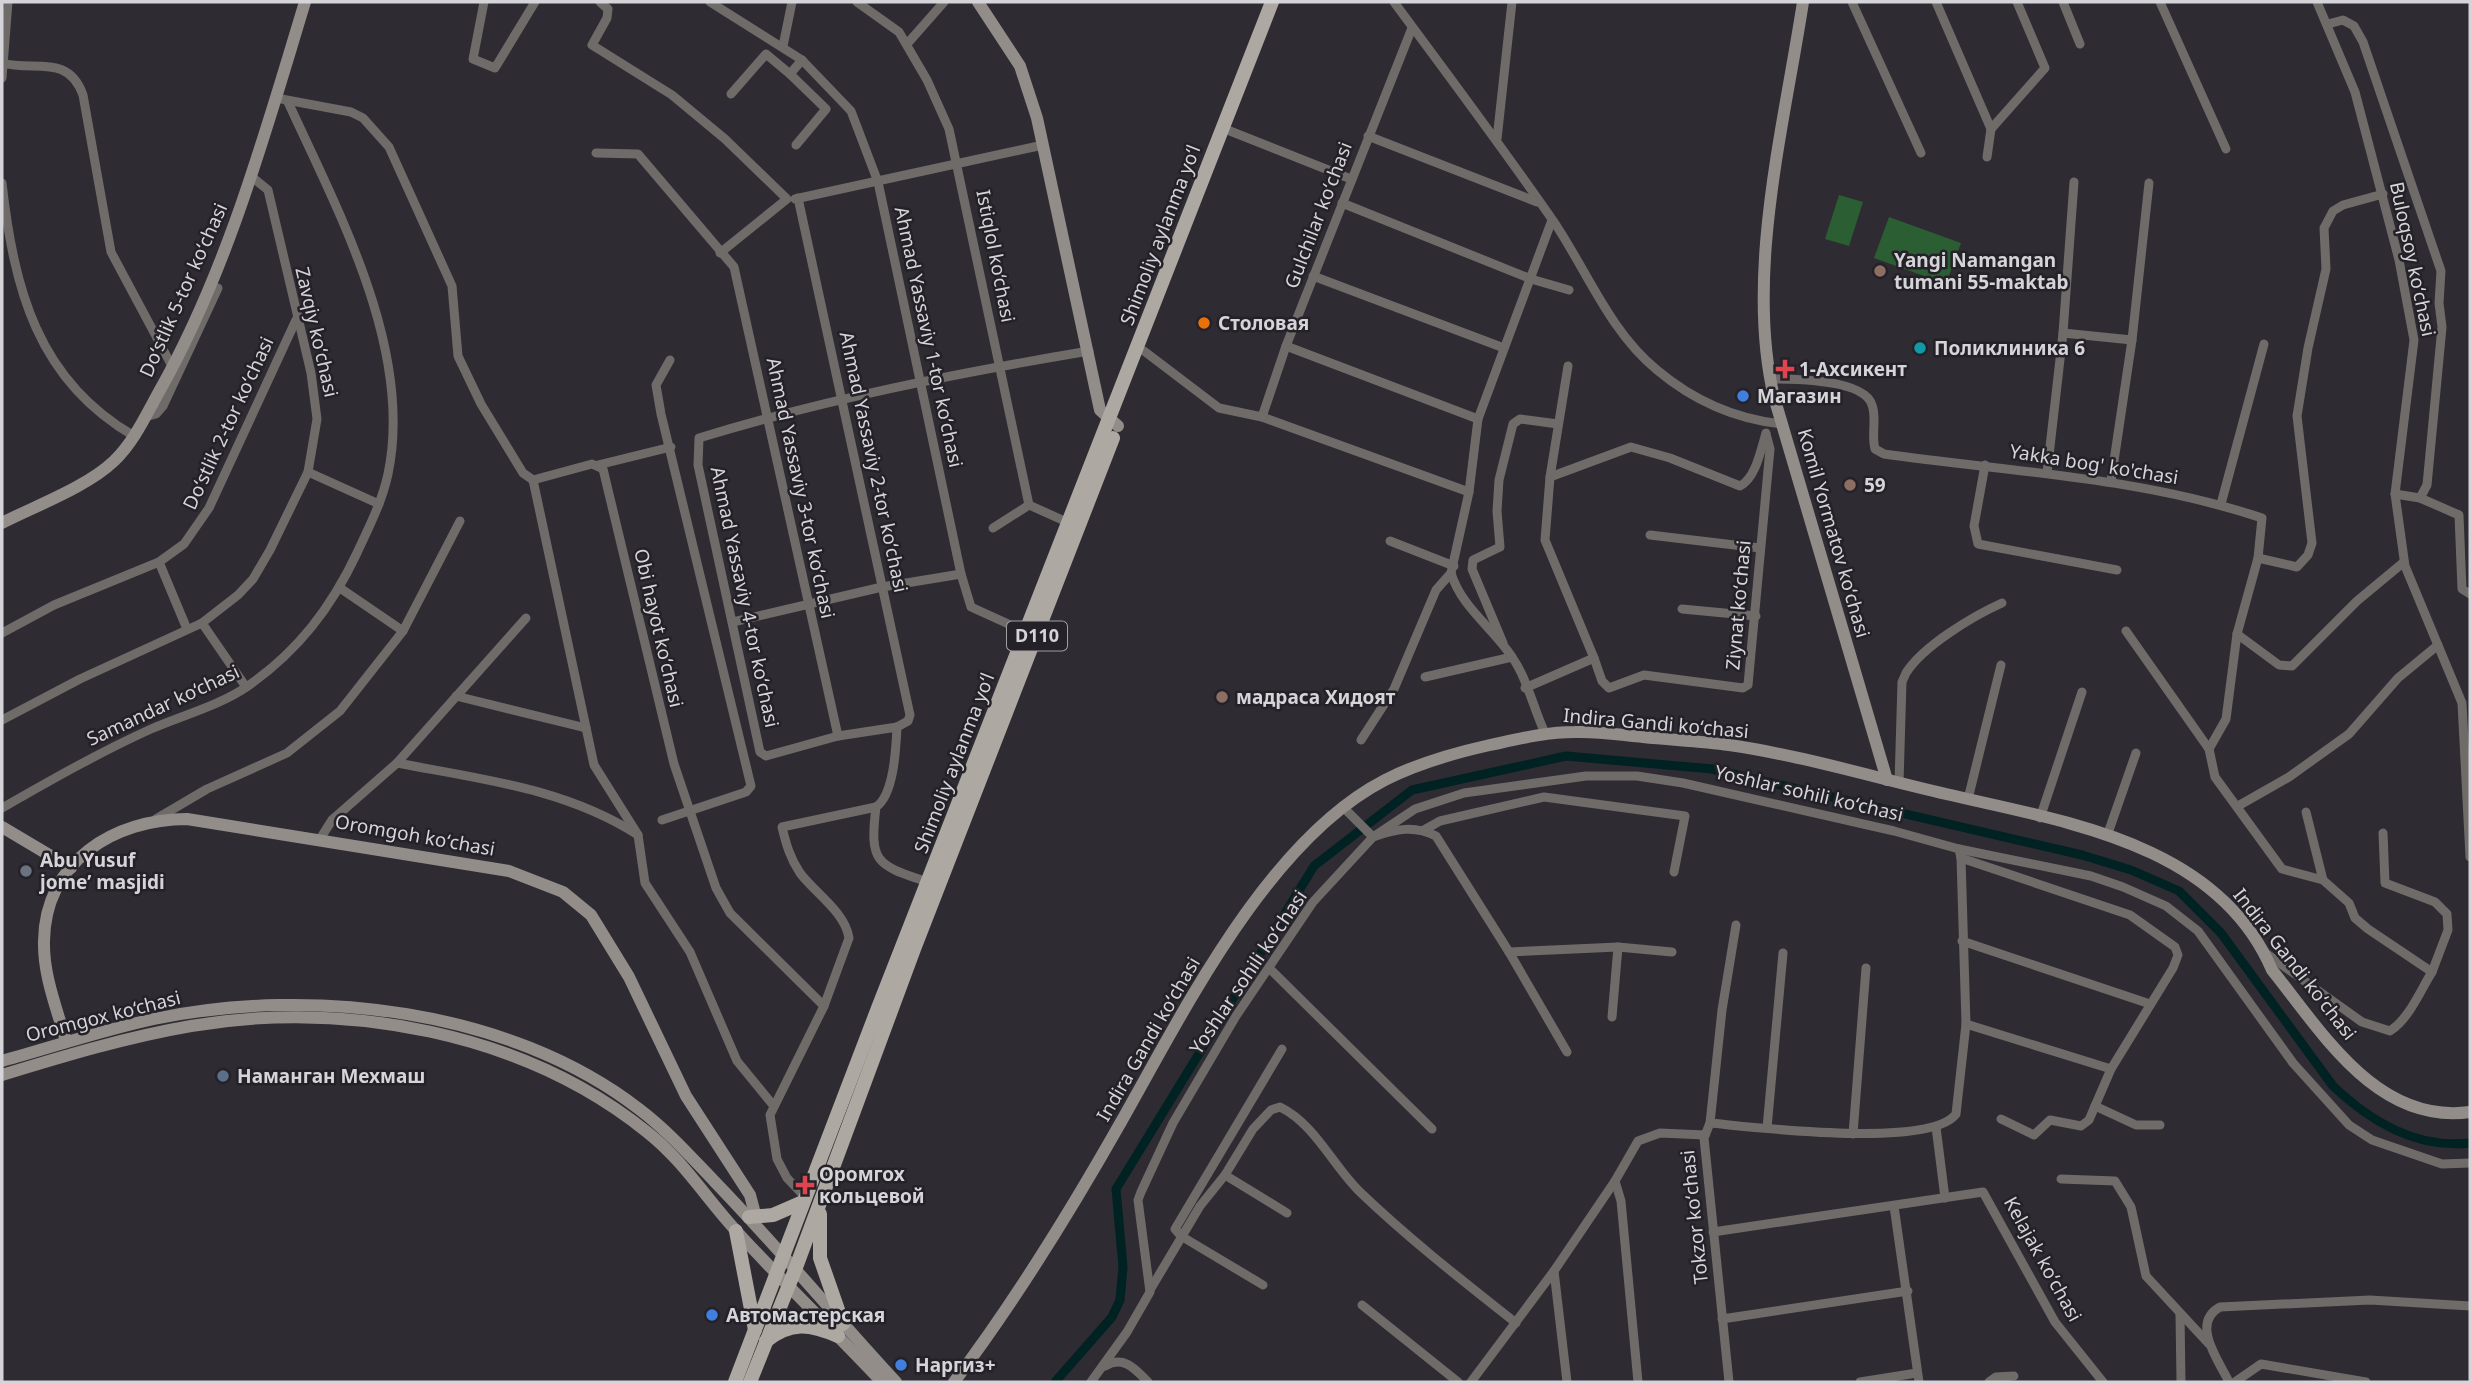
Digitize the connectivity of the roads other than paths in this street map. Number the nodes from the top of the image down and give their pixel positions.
1 (8, 2) edge
2 (305, 2) edge
3 (484, 2) edge
4 (535, 2) edge
5 (600, 2) edge
6 (710, 2) edge
7 (792, 2) edge
8 (857, 2) edge
9 (944, 2) edge
10 (978, 2) edge
11 (1272, 2) edge
12 (1280, 2) edge
13 (1394, 2) edge
14 (1512, 2) edge
15 (1803, 2) edge
16 (1852, 2) edge
17 (1936, 2) edge
18 (2017, 2) edge
19 (2063, 2) edge
20 (2160, 2) edge
21 (2317, 2) edge
22 (2328, 24) junction
23 (1412, 28) junction
24 (907, 44) junction
25 (2080, 44) dead end
26 (783, 46) junction
27 (802, 60) junction
28 (3, 64) edge
29 (1249, 72) junction
30 (790, 74) junction
31 (2, 78) edge
32 (731, 94) dead end
33 (282, 100) junction
34 (1991, 129) junction
35 (1230, 131) junction
36 (1368, 136) junction
37 (1497, 139) junction
38 (796, 145) dead end
39 (1043, 145) junction
40 (2226, 149) dead end
41 (596, 153) dead end
42 (1921, 153) dead end
43 (1987, 157) dead end
44 (960, 165) junction
45 (252, 177) junction
46 (1351, 179) junction
47 (878, 182) junction
48 (2074, 182) dead end
49 (2, 183) edge
50 (2149, 183) dead end
51 (2383, 194) junction
52 (799, 198) junction
53 (787, 199) junction
54 (1538, 202) junction
55 (1342, 203) junction
56 (1552, 220) junction
57 (720, 253) junction
58 (1313, 276) junction
59 (1531, 279) junction
60 (218, 288) dead end
61 (1569, 290) dead end
62 (296, 320) junction
63 (2063, 333) junction
64 (2132, 340) junction
65 (2264, 344) dead end
66 (1286, 346) junction
67 (1503, 348) junction
68 (1089, 351) junction
69 (1144, 351) junction
70 (670, 360) dead end
71 (1000, 366) junction
72 (1568, 366) dead end
73 (173, 368) junction
74 (1770, 379) junction
75 (922, 384) junction
76 (844, 400) junction
77 (145, 417) junction
78 (769, 417) junction
79 (1262, 417) junction
80 (1478, 419) junction
81 (1114, 423) junction
82 (1558, 424) junction
83 (1776, 424) junction
84 (1766, 434) junction
85 (134, 436) junction
86 (671, 447) junction
87 (598, 465) junction
88 (1985, 465) junction
89 (308, 472) junction
90 (2047, 473) junction
91 (1550, 477) junction
92 (533, 480) junction
93 (2111, 481) junction
94 (1469, 492) junction
95 (2395, 494) junction
96 (2420, 498) junction
97 (379, 504) junction
98 (2221, 504) junction
99 (1029, 505) junction
100 (460, 521) dead end
101 (2, 523) edge
102 (1069, 523) junction
103 (993, 528) dead end
104 (1650, 535) dead end
105 (1390, 541) dead end
106 (1760, 548) junction
107 (2258, 558) junction
108 (159, 562) junction
109 (2404, 562) junction
110 (1452, 569) junction
111 (2117, 569) dead end
112 (961, 574) junction
113 (882, 587) junction
114 (340, 588) junction
115 (2470, 594) edge
116 (2002, 603) dead end
117 (808, 605) junction
118 (1682, 609) dead end
119 (1756, 616) junction
120 (526, 618) dead end
121 (733, 622) junction
122 (202, 623) junction
123 (187, 629) junction
124 (403, 631) junction
125 (2126, 631) dead end
126 (1026, 632) junction
127 (2, 633) edge
128 (2237, 634) junction
129 (2438, 645) junction
130 (1505, 649) junction
131 (1513, 657) junction
132 (1594, 658) junction
133 (2001, 665) dead end
134 (1425, 677) dead end
135 (246, 687) junction
136 (1525, 688) junction
137 (2082, 692) dead end
138 (456, 696) junction
139 (1002, 711) junction
140 (2, 720) edge
141 (897, 727) junction
142 (586, 728) junction
143 (1545, 733) junction
144 (838, 736) junction
145 (1361, 740) dead end
146 (2209, 749) junction
147 (2136, 754) dead end
148 (397, 763) junction
149 (1893, 782) junction
150 (1968, 799) junction
151 (2238, 806) junction
152 (876, 807) junction
153 (2, 808) edge
154 (690, 811) junction
155 (1348, 812) junction
156 (2306, 812) dead end
157 (2040, 818) junction
158 (156, 819) junction
159 (662, 820) dead end
160 (2, 827) edge
161 (1424, 830) junction
162 (2383, 833) dead end
163 (638, 835) junction
164 (2107, 836) junction
165 (1374, 837) junction
166 (320, 839) junction
167 (1960, 854) junction
168 (2470, 857) edge
169 (71, 868) junction
170 (1674, 872) dead end
171 (2323, 880) junction
172 (928, 882) junction
173 (1735, 925) dead end
174 (1962, 941) junction
175 (909, 947) junction
176 (1618, 947) junction
177 (1509, 951) junction
178 (1672, 952) dead end
179 (2264, 952) junction
180 (1783, 953) dead end
181 (1269, 968) junction
182 (1866, 968) dead end
183 (2432, 972) junction
184 (2150, 1004) junction
185 (824, 1006) junction
186 (1612, 1017) dead end
187 (1966, 1024) junction
188 (66, 1041) junction
189 (1282, 1049) dead end
190 (1567, 1052) dead end
191 (2, 1061) edge
192 (2111, 1069) junction
193 (2, 1075) edge
194 (773, 1105) junction
195 (2095, 1106) junction
196 (2470, 1112) edge
197 (2001, 1119) dead end
198 (1710, 1123) junction
199 (2160, 1125) dead end
200 (1936, 1127) junction
201 (1767, 1128) junction
202 (1432, 1129) dead end
203 (1853, 1134) junction
204 (1705, 1135) junction
205 (2470, 1163) edge
206 (1225, 1175) junction
207 (2061, 1179) dead end
208 (1615, 1181) junction
209 (706, 1182) junction
210 (1945, 1198) junction
211 (804, 1200) junction
212 (819, 1205) junction
213 (1894, 1206) junction
214 (1287, 1213) dead end
215 (749, 1217) junction
216 (736, 1231) junction
217 (1713, 1233) junction
218 (1181, 1236) junction
219 (783, 1255) junction
220 (795, 1270) junction
221 (1554, 1271) junction
222 (776, 1273) junction
223 (789, 1285) junction
224 (1264, 1285) dead end
225 (1908, 1291) junction
226 (1150, 1292) junction
227 (1362, 1305) dead end
228 (2470, 1306) edge
229 (2180, 1314) junction
230 (1722, 1319) junction
231 (1516, 1323) junction
232 (841, 1330) junction
233 (760, 1337) junction
234 (2211, 1345) junction
235 (1103, 1367) junction
236 (2014, 1376) dead end
237 (1918, 1378) edge
238 (735, 1382) edge
239 (750, 1382) edge
240 (882, 1382) edge
241 (896, 1382) edge
242 (954, 1382) edge
243 (1091, 1382) edge
244 (1148, 1382) edge
245 (1458, 1382) edge
246 (1471, 1382) edge
247 (1567, 1382) edge
248 (1637, 1382) edge
249 (1729, 1382) edge
250 (1860, 1382) edge
251 (1989, 1382) edge
252 (2102, 1382) edge
253 (2181, 1382) edge
254 (2229, 1382) edge
255 (2235, 1382) edge
256 (2366, 1382) edge

1 - 28 street
2 - 33 street, Doʻstlik 5-tor koʻchasi
3 - 4 street
5 - 53 street
6 - 26 street, Ahmad Yassaviy 1-tor koʻchasi
7 - 26 street
8 - 24 street, Istiqlol ko‘chasi
9 - 24 street
10 - 39 street
11 - 29 main road, Shimoliy aylanma yoʻl / D110
12 - 29 main road, Shimoliy aylanma yoʻl / D110
13 - 23 street
14 - 37 street
15 - 74 street, Komil Yormatov koʻchasi
16 - 42 street
17 - 34 street
18 - 34 street
19 - 25 street
20 - 40 street
21 - 22 street, Buloqsoy koʻchasi
22 - 51 street, Buloqsoy koʻchasi
22 - 96 street
23 - 36 street, Gulchilar koʻchasi
23 - 37 street
24 - 44 street, Istiqlol ko‘chasi
26 - 27 street, Ahmad Yassaviy 1-tor koʻchasi
27 - 30 street
27 - 47 street, Ahmad Yassaviy 1-tor koʻchasi
28 - 31 street
28 - 73 street
29 - 35 main road, Shimoliy aylanma yoʻl / D110
29 - 81 main road, Shimoliy aylanma yoʻl / D110
30 - 32 street
30 - 38 street
33 - 45 street, Doʻstlik 5-tor koʻchasi
33 - 92 street
33 - 97 street, Samandar ko‘chasi
34 - 43 street
35 - 46 street
35 - 69 main road, Shimoliy aylanma yoʻl / D110
36 - 46 street, Gulchilar koʻchasi
36 - 54 street
37 - 54 street
39 - 44 street
39 - 68 street
41 - 57 street, Ahmad Yassaviy 3-tor koʻchasi
44 - 47 street
44 - 71 street, Istiqlol ko‘chasi
45 - 62 street, Zavqiy koʻchasi
45 - 73 street, Doʻstlik 5-tor koʻchasi
46 - 55 street, Gulchilar koʻchasi
47 - 52 street
47 - 75 street, Ahmad Yassaviy 1-tor koʻchasi
48 - 63 street
49 - 85 street
50 - 64 street
51 - 95 street, Buloqsoy koʻchasi
51 - 107 street
52 - 53 street
52 - 76 street, Ahmad Yassaviy 2-tor koʻchasi
53 - 57 street
54 - 56 street
55 - 58 street, Gulchilar koʻchasi
55 - 59 street
56 - 59 street
56 - 83 street
57 - 78 street, Ahmad Yassaviy 3-tor koʻchasi
58 - 66 street, Gulchilar koʻchasi
58 - 67 street
59 - 61 street
59 - 67 street
60 - 77 street
62 - 89 street, Zavqiy koʻchasi
62 - 108 street, Doʻstlik 2-tor koʻchasi
63 - 64 street
63 - 90 street
64 - 93 street
65 - 98 street
66 - 79 street, Gulchilar koʻchasi
66 - 80 street
67 - 80 street
68 - 71 street
68 - 81 street
69 - 79 street
69 - 81 main road, Shimoliy aylanma yoʻl / D110
70 - 86 street
71 - 75 street
71 - 99 street, Istiqlol ko‘chasi
72 - 82 street, Ziynat koʻchasi
73 - 77 street, Doʻstlik 5-tor koʻchasi
74 - 83 street, Komil Yormatov koʻchasi
74 - 88 street, Yakka bog' ko'chasi
75 - 76 street
75 - 112 street, Ahmad Yassaviy 1-tor koʻchasi
76 - 78 street
76 - 113 street, Ahmad Yassaviy 2-tor koʻchasi
77 - 85 street, Doʻstlik 5-tor koʻchasi
78 - 117 street, Ahmad Yassaviy 3-tor koʻchasi
78 - 121 street, Ahmad Yassaviy 4-tor koʻchasi
79 - 94 street
80 - 94 street
81 - 102 main road, Shimoliy aylanma yoʻl / D110
81 - 139 main road, Shimoliy aylanma yoʻl / D110
82 - 91 street, Ziynat koʻchasi
82 - 130 street
83 - 84 street, Ziynat koʻchasi
83 - 149 street, Komil Yormatov koʻchasi
84 - 91 street, Ziynat koʻchasi
84 - 106 street, Ziynat koʻchasi
85 - 101 street, Doʻstlik 5-tor koʻchasi
86 - 87 street
86 - 154 street
87 - 92 street
87 - 154 street, Obi hayot koʻchasi
88 - 90 street, Yakka bog' ko'chasi
88 - 111 street
89 - 97 street
89 - 122 street, Zavqiy koʻchasi
90 - 93 street, Yakka bog' ko'chasi
91 - 132 street, Ziynat koʻchasi
92 - 142 street
93 - 98 street, Yakka bog' ko'chasi
94 - 110 street
95 - 96 street
95 - 109 street, Buloqsoy koʻchasi
96 - 115 street
97 - 114 street, Samandar ko‘chasi
98 - 107 street, Yakka bog' ko'chasi
99 - 102 street
99 - 103 street
100 - 124 street
102 - 126 main road, Shimoliy aylanma yoʻl / D110
104 - 106 street
105 - 110 street
106 - 119 street, Ziynat koʻchasi
107 - 128 street, Yakka bog' ko'chasi
108 - 123 street
108 - 127 street, Doʻstlik 2-tor koʻchasi
109 - 128 street
109 - 129 street, Buloqsoy koʻchasi
110 - 130 street
110 - 145 street
112 - 113 street
112 - 126 street, Ahmad Yassaviy 1-tor koʻchasi
113 - 117 street
113 - 141 street, Ahmad Yassaviy 2-tor koʻchasi
114 - 124 street
114 - 135 street, Samandar ko‘chasi
116 - 149 street
117 - 121 street
117 - 144 street, Ahmad Yassaviy 3-tor koʻchasi
118 - 119 street
119 - 132 street, Ziynat koʻchasi
120 - 138 street
121 - 144 street, Ahmad Yassaviy 4-tor koʻchasi
122 - 123 street, Zavqiy koʻchasi
122 - 135 street
123 - 140 street, Zavqiy koʻchasi
124 - 158 street
125 - 146 street
126 - 139 main road, Shimoliy aylanma yoʻl / D110
128 - 146 street, Yakka bog' ko'chasi
129 - 151 street
129 - 168 street, Buloqsoy koʻchasi
130 - 131 street
131 - 134 street
131 - 136 street
132 - 136 street
133 - 150 street
135 - 153 street, Samandar ko‘chasi
136 - 143 street
137 - 157 street
138 - 142 street
138 - 148 street
139 - 172 main road, Shimoliy aylanma yoʻl / D110
139 - 175 main road, Shimoliy aylanma yoʻl / D110
141 - 144 street, Ahmad Yassaviy 4-tor koʻchasi
141 - 152 street
142 - 163 street
143 - 149 street, Indira Gandi koʻchasi
143 - 155 street, Indira Gandi koʻchasi
146 - 151 street
147 - 164 street
148 - 163 street
148 - 166 street
149 - 150 street, Indira Gandi koʻchasi
150 - 157 street, Indira Gandi koʻchasi
151 - 171 street
152 - 172 street
152 - 185 street
154 - 159 street
154 - 185 street, Obi hayot koʻchasi
155 - 165 street
155 - 242 street, Indira Gandi koʻchasi
156 - 171 street
157 - 164 street, Indira Gandi koʻchasi
158 - 166 street, Oromgoh koʻchasi
158 - 169 street, Oromgoh koʻchasi
160 - 169 street
161 - 165 street
161 - 170 street
161 - 177 street
162 - 183 street
163 - 194 street
164 - 179 street, Indira Gandi koʻchasi
165 - 167 street, Yoshlar sohili koʻchasi
165 - 181 street, Yoshlar sohili koʻchasi
166 - 215 street, Oromgoh koʻchasi
167 - 174 street
167 - 184 street, Yoshlar sohili koʻchasi
167 - 205 street, Yoshlar sohili koʻchasi
169 - 188 street, Oromgoh koʻchasi
171 - 183 street
172 - 175 main road, Shimoliy aylanma yoʻl / D110
173 - 198 street, Tokzor koʻchasi
174 - 184 street
174 - 187 street
175 - 211 main road, Shimoliy aylanma yoʻl / D110
175 - 212 main road, Shimoliy aylanma yoʻl / D110
176 - 177 street
176 - 178 street
176 - 186 street
177 - 190 street
179 - 183 street
179 - 196 street, Indira Gandi koʻchasi
180 - 201 street
181 - 202 street
181 - 226 street, Yoshlar sohili koʻchasi
182 - 203 street
184 - 192 street, Yoshlar sohili koʻchasi
185 - 194 street
187 - 192 street
187 - 200 street
188 - 191 street, Oromgox ko‘chasi
188 - 209 street, Oromgox ko‘chasi
189 - 218 street
192 - 195 street, Yoshlar sohili koʻchasi
193 - 209 street, Oromgox ko‘chasi
194 - 211 street
195 - 197 street
195 - 199 street
198 - 201 street
198 - 204 street, Tokzor koʻchasi
200 - 203 street
200 - 210 street
201 - 203 street
204 - 208 street
204 - 217 street, Tokzor koʻchasi
206 - 214 street
206 - 218 street
206 - 231 street
207 - 229 street
208 - 221 street
208 - 248 street
209 - 215 street
209 - 216 street
210 - 213 street, Kelajak koʻchasi
210 - 252 street, Kelajak koʻchasi
211 - 215 main road
211 - 219 main road, Shimoliy aylanma yoʻl / D110
212 - 220 main road, Shimoliy aylanma yoʻl / D110
212 - 232 main road
213 - 217 street, Kelajak koʻchasi
213 - 225 street
215 - 219 street
216 - 222 street
216 - 233 main road
217 - 230 street, Tokzor koʻchasi
218 - 224 street
218 - 226 street
219 - 220 street
219 - 222 main road, Shimoliy aylanma yoʻl / D110
220 - 223 main road, Shimoliy aylanma yoʻl / D110
220 - 232 street
221 - 231 street
221 - 247 street
222 - 223 street
222 - 233 main road, Shimoliy aylanma yoʻl / D110
223 - 232 street
223 - 233 main road, Shimoliy aylanma yoʻl / D110
225 - 230 street
225 - 237 street
226 - 235 street
227 - 245 street
228 - 234 street
229 - 234 street
229 - 253 street
230 - 249 street, Tokzor koʻchasi
231 - 246 street
232 - 233 main road
232 - 240 street
232 - 241 street
233 - 238 main road, Shimoliy aylanma yoʻl / D110
233 - 239 main road, Shimoliy aylanma yoʻl / D110
234 - 254 street
235 - 243 street
235 - 244 street
236 - 251 street
237 - 250 street
255 - 256 street

